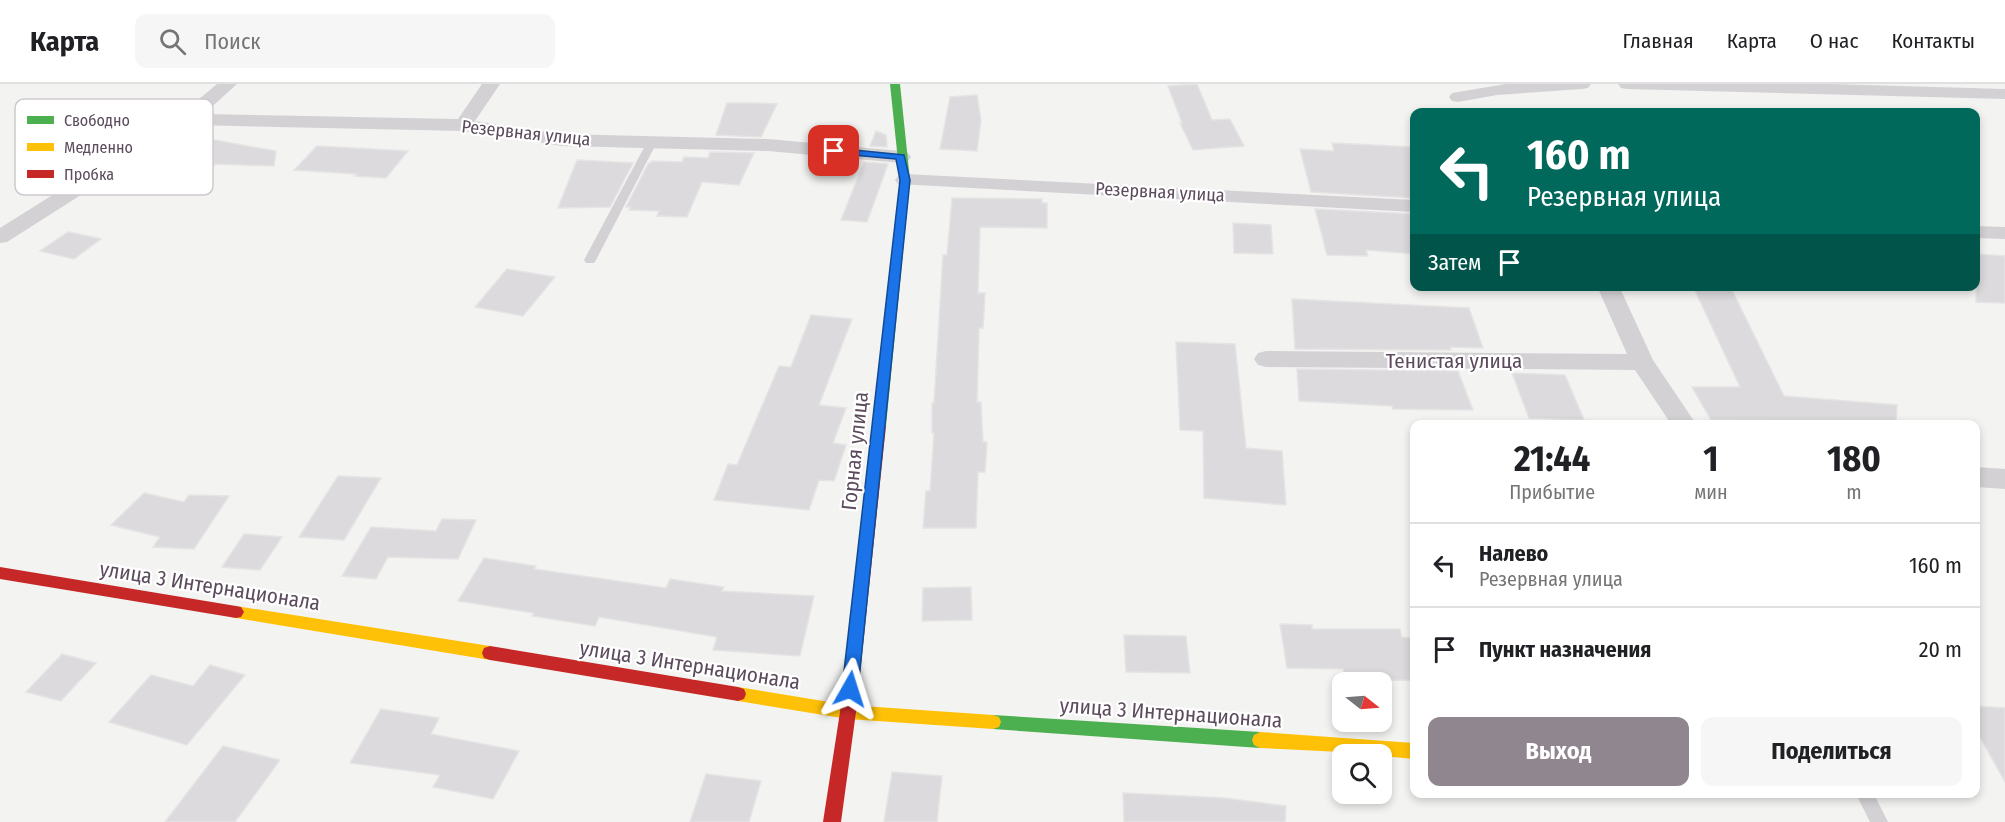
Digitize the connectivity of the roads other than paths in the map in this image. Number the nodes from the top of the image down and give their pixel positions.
1 (228, 84) edge
2 (491, 84) edge
3 (895, 84) edge
4 (1582, 84) edge
5 (1627, 84) edge
6 (2005, 94) edge
7 (210, 99) edge
8 (1469, 108) edge
9 (213, 120) edge
10 (463, 125) junction
11 (652, 142) junction
12 (901, 157) junction
13 (905, 180) junction
14 (67, 195) edge
15 (1410, 206) edge
16 (1980, 232) edge
17 (2005, 233) edge
18 (0, 237) edge
19 (590, 260) dead end
20 (1610, 291) edge
21 (1266, 359) dead end
22 (1642, 362) junction
23 (1681, 420) edge
24 (1980, 477) edge
25 (2005, 479) edge
26 (0, 573) edge
27 (848, 712) junction
28 (1410, 751) edge
29 (1867, 798) edge
30 (832, 822) edge
31 (1879, 822) edge

1 - 7 street
2 - 10 street
3 - 12 street, Горная улица
4 - 8 street
5 - 6 street
9 - 10 street, Резервная улица
10 - 11 street, Резервная улица
11 - 12 street, Резервная улица
11 - 19 lane
12 - 13 street, Горная улица
13 - 15 street, Резервная улица
13 - 27 street, Горная улица
14 - 18 street
16 - 17 street
20 - 22 street
21 - 22 street, Тенистая улица
22 - 23 street
24 - 25 street
26 - 27 street, улица 3 Интернационала
27 - 28 street, улица 3 Интернационала
27 - 30 street, Горная улица
29 - 31 lane

